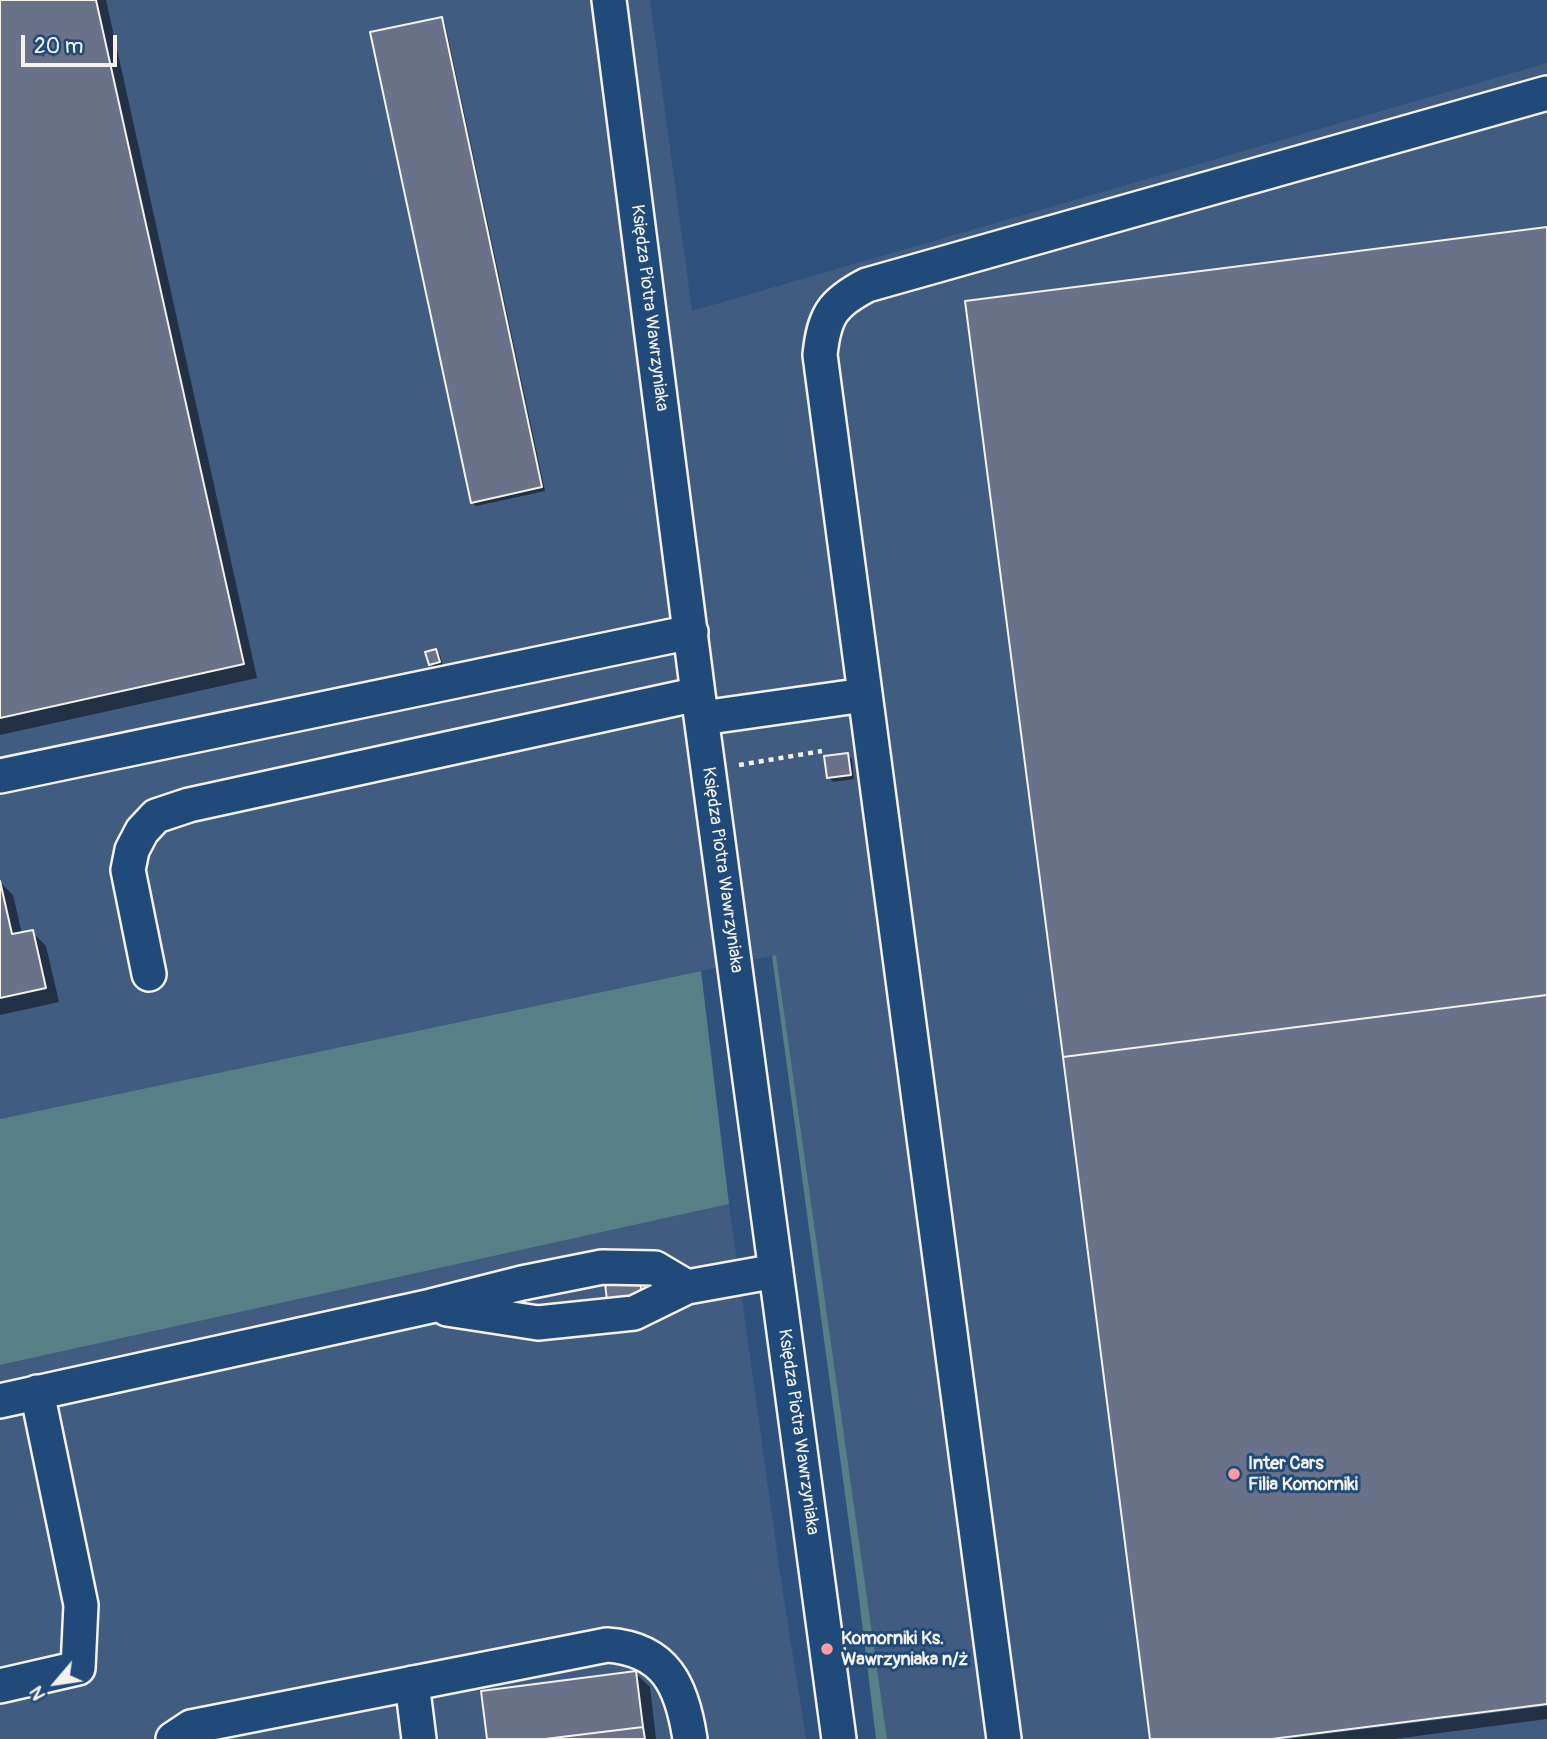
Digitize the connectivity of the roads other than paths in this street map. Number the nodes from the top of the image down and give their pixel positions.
1 (609, 0) edge
2 (1547, 93) edge
3 (691, 632) junction
4 (864, 695) junction
5 (700, 706) junction
6 (0, 776) edge
7 (149, 974) dead end
8 (776, 1270) junction
9 (687, 1287) junction
10 (431, 1306) junction
11 (37, 1392) junction
12 (0, 1401) edge
13 (412, 1683) junction
14 (0, 1686) edge
15 (173, 1739) edge
16 (419, 1739) edge
17 (690, 1739) edge
18 (839, 1739) edge
19 (1004, 1739) edge

1 - 3 street, Księdza Piotra Wawrzyniaka
2 - 4 street
3 - 5 street, Księdza Piotra Wawrzyniaka
3 - 6 street
4 - 5 street
4 - 19 street
5 - 7 street
5 - 8 street, Księdza Piotra Wawrzyniaka
8 - 9 street
8 - 18 street, Księdza Piotra Wawrzyniaka
9 - 10 street
9 - 10 street
10 - 11 street
11 - 12 street
11 - 14 street
13 - 15 street
13 - 16 street
13 - 17 street

